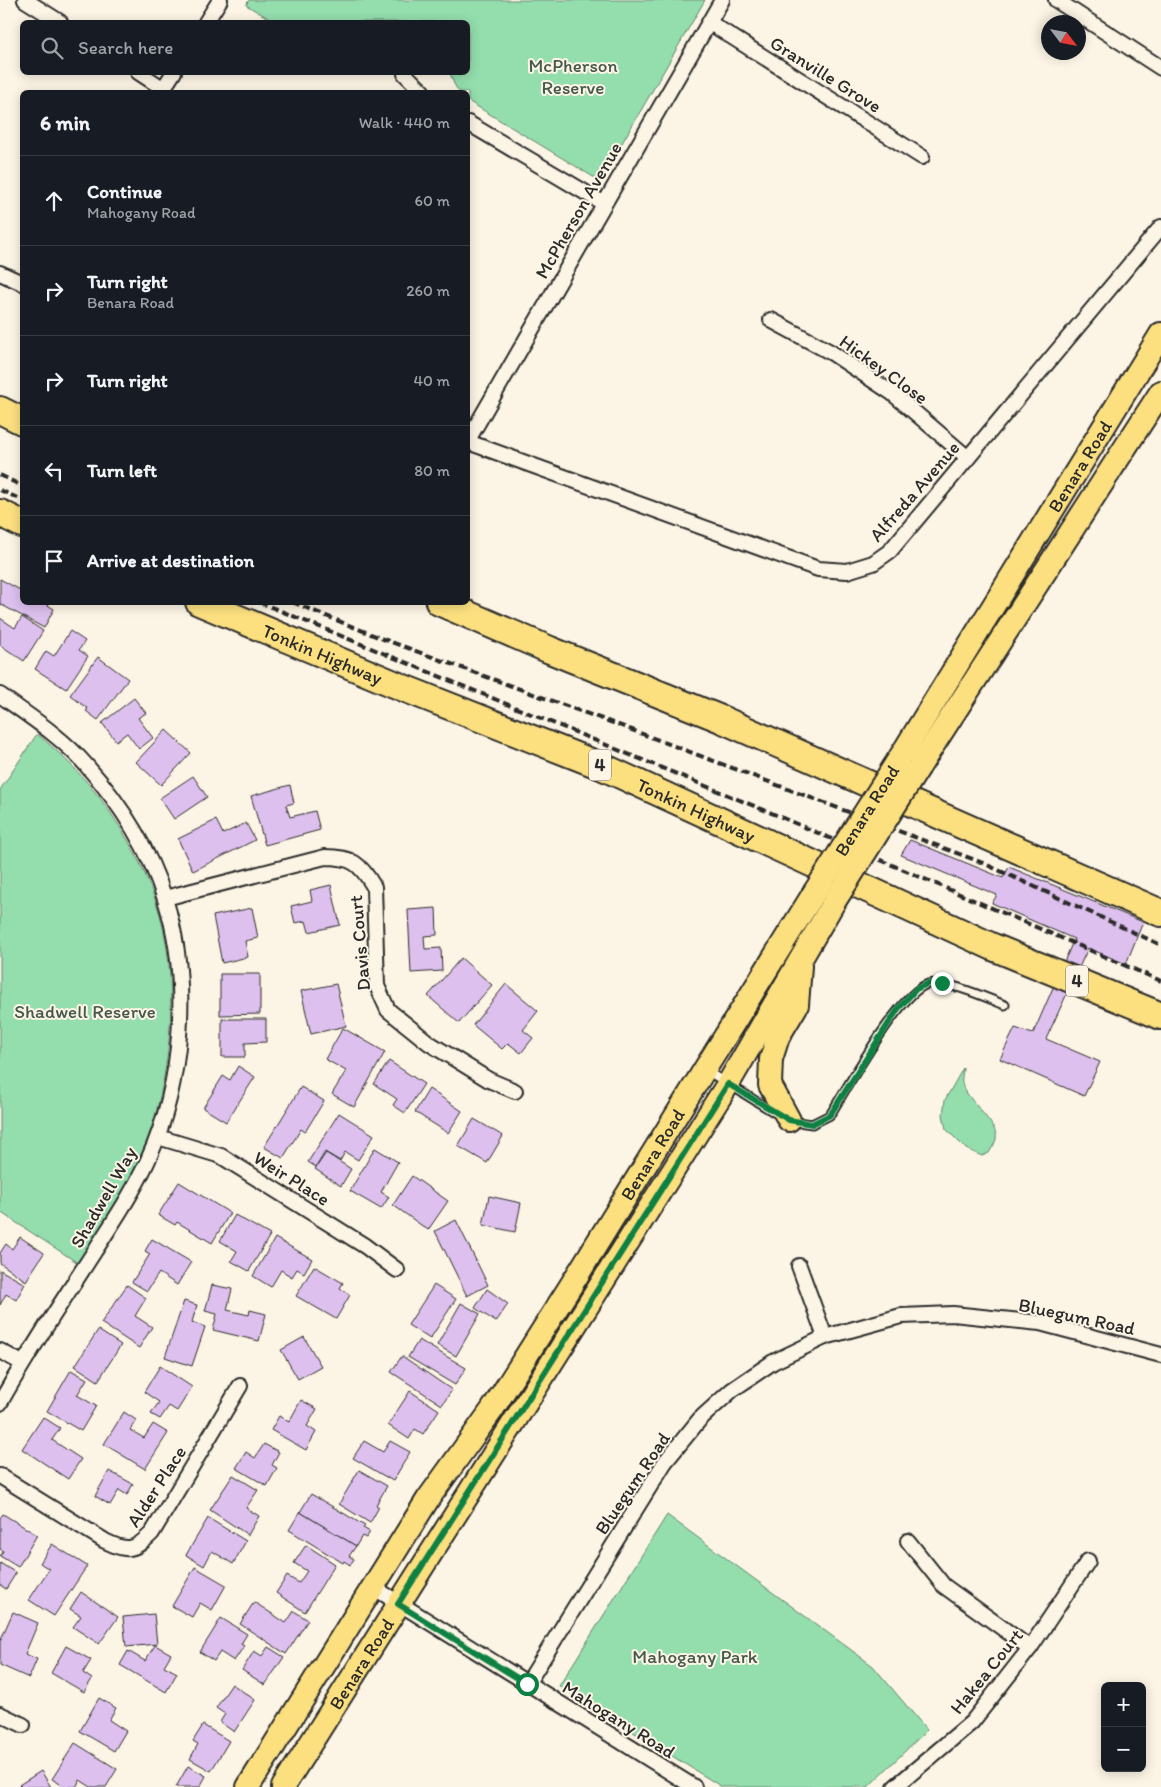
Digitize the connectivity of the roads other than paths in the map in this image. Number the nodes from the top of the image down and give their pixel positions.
1 (25, 0) edge
2 (220, 0) edge
3 (722, 0) edge
4 (1056, 0) edge
5 (57, 20) edge
6 (207, 20) edge
7 (710, 23) junction
8 (1161, 68) edge
9 (142, 75) edge
10 (172, 75) edge
11 (406, 75) edge
12 (161, 90) edge
13 (163, 90) edge
14 (421, 90) edge
15 (470, 124) edge
16 (922, 157) dead end
17 (603, 203) junction
18 (1161, 227) edge
19 (0, 273) edge
20 (20, 282) edge
21 (771, 320) dead end
22 (1161, 334) edge
23 (1161, 392) edge
24 (0, 410) edge
25 (20, 420) edge
26 (470, 437) edge
27 (470, 442) edge
28 (968, 458) junction
29 (0, 513) edge
30 (20, 523) edge
31 (206, 605) edge
32 (446, 605) edge
33 (0, 695) edge
34 (909, 763) junction
35 (824, 897) junction
36 (165, 898) junction
37 (1161, 913) edge
38 (800, 960) junction
39 (1005, 1005) dead end
40 (1161, 1016) edge
41 (705, 1070) junction
42 (728, 1084) junction
43 (515, 1091) dead end
44 (789, 1120) junction
45 (158, 1137) junction
46 (799, 1266) dead end
47 (397, 1270) dead end
48 (570, 1287) junction
49 (825, 1337) junction
50 (564, 1343) junction
51 (0, 1351) edge
52 (1161, 1354) edge
53 (22, 1363) junction
54 (240, 1386) dead end
55 (0, 1402) edge
56 (492, 1410) junction
57 (0, 1476) edge
58 (908, 1541) dead end
59 (1088, 1561) dead end
60 (373, 1588) junction
61 (398, 1604) junction
62 (1030, 1648) junction
63 (527, 1684) junction
64 (0, 1714) edge
65 (22, 1725) dead end
66 (248, 1787) edge
67 (283, 1787) edge
68 (694, 1787) edge
69 (895, 1787) edge

1 - 5 street
2 - 6 street
3 - 7 street, McPherson Avenue
4 - 8 street
7 - 16 street, Granville Grove
7 - 17 street, McPherson Avenue
9 - 12 street
10 - 13 street
11 - 14 street
15 - 17 street
17 - 26 street, McPherson Avenue
18 - 28 street, Alfreda Avenue
19 - 20 street
21 - 28 street, Hickey Close
22 - 34 main road, Benara Road
23 - 34 main road, Benara Road
24 - 25 highway
27 - 28 street, Alfreda Avenue
29 - 30 highway
31 - 40 highway, Tonkin Highway / 4
32 - 37 highway
33 - 36 street, Shadwell Way
34 - 35 main road, Benara Road, bridge
35 - 38 main road, Benara Road
35 - 41 main road, Benara Road
36 - 43 street, Davis Court
36 - 45 street, Shadwell Way
38 - 42 main road, Benara Road
38 - 44 main road
39 - 44 lane
41 - 42 lane
41 - 48 main road, Benara Road
42 - 44 lane
42 - 48 main road, Benara Road
42 - 50 main road, Benara Road
45 - 47 street, Weir Place
45 - 53 street, Shadwell Way
46 - 49 street
48 - 56 main road, Benara Road
49 - 52 street, Bluegum Road
49 - 63 street, Bluegum Road
50 - 56 main road
50 - 61 main road, Benara Road
51 - 53 street
53 - 55 street, Shadwell Way
54 - 57 street, Alder Place
56 - 60 main road, Benara Road
58 - 62 street
59 - 62 street, Hakea Court
60 - 61 street, Mahogany Road
60 - 66 main road, Benara Road
61 - 63 street, Mahogany Road
61 - 67 main road, Benara Road
62 - 69 street, Hakea Court
63 - 68 street, Mahogany Road
64 - 65 street

